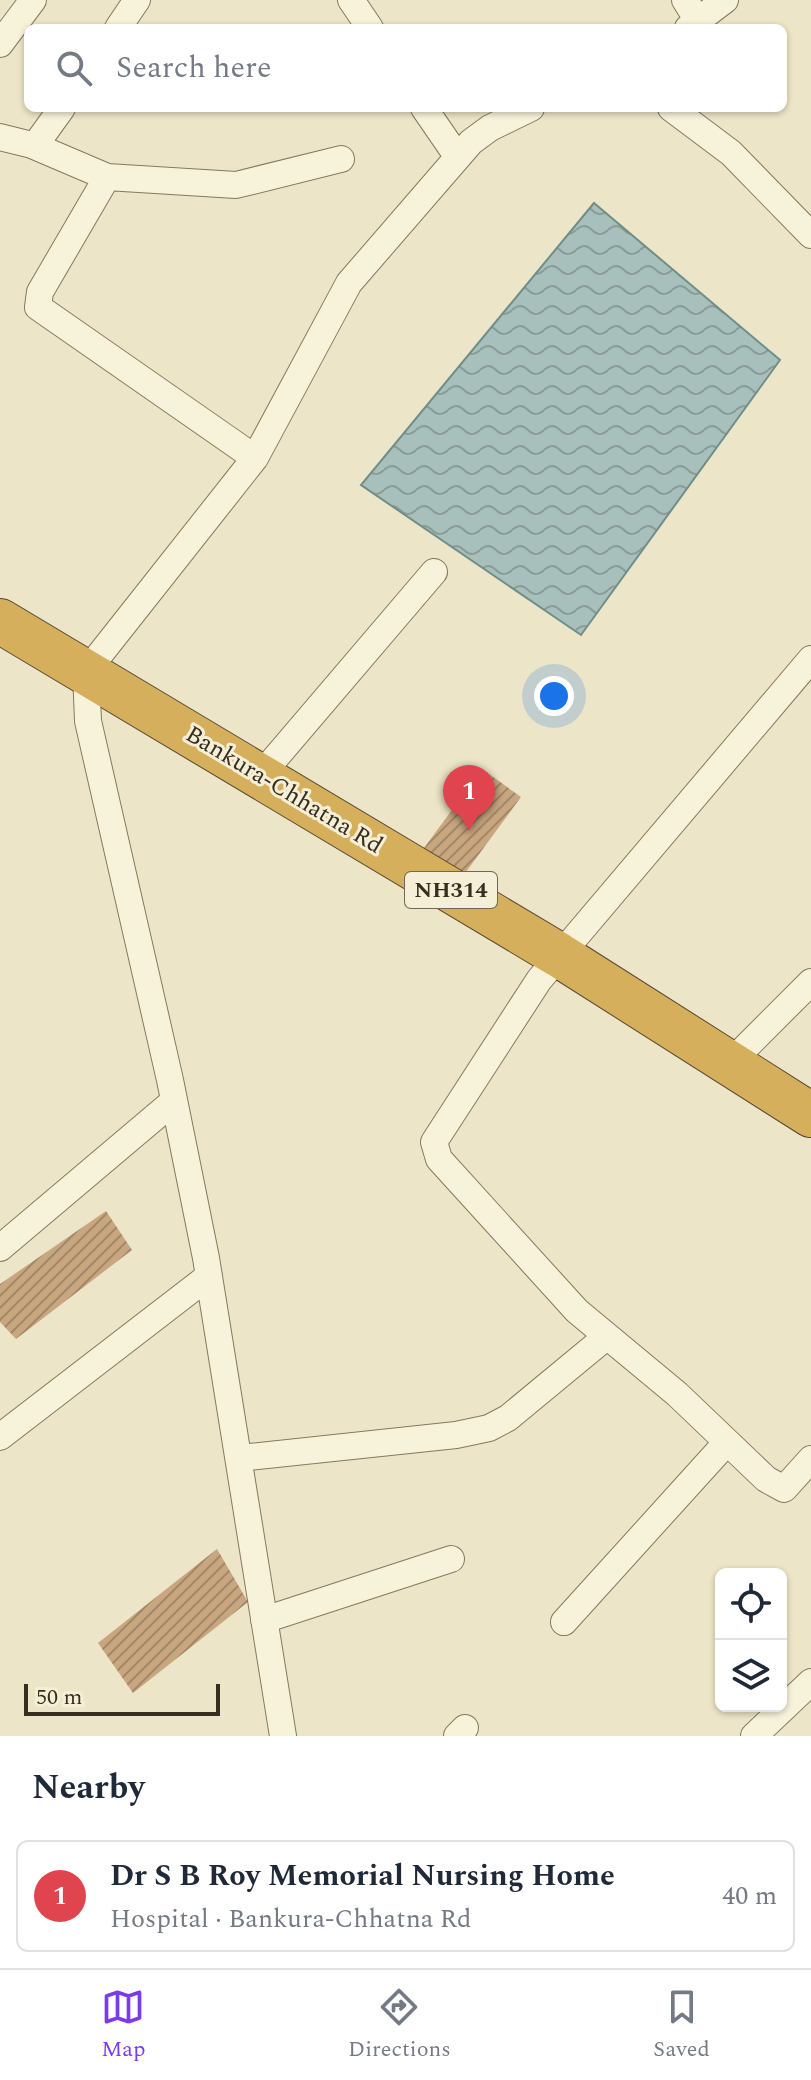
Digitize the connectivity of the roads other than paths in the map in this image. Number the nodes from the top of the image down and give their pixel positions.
1 (33, 0) edge
2 (137, 0) edge
3 (351, 0) edge
4 (725, 0) edge
5 (690, 16) edge
6 (121, 24) edge
7 (367, 24) edge
8 (0, 44) edge
9 (59, 112) edge
10 (427, 112) edge
11 (523, 112) edge
12 (677, 112) edge
13 (0, 137) edge
14 (32, 145) junction
15 (457, 156) junction
16 (341, 159) dead end
17 (107, 177) junction
18 (811, 235) edge
19 (255, 458) junction
20 (434, 572) dead end
21 (0, 621) edge
22 (811, 659) edge
23 (86, 672) junction
24 (260, 776) junction
25 (559, 955) junction
26 (811, 982) edge
27 (729, 1064) junction
28 (174, 1101) junction
29 (811, 1115) edge
30 (0, 1248) edge
31 (209, 1276) junction
32 (606, 1337) junction
33 (0, 1437) edge
34 (727, 1442) junction
35 (240, 1458) junction
36 (811, 1459) edge
37 (451, 1559) dead end
38 (264, 1620) junction
39 (564, 1622) dead end
40 (811, 1682) edge
41 (283, 1736) edge
42 (754, 1736) edge

1 - 8 street
2 - 6 street
3 - 7 street
4 - 5 street
9 - 14 street
10 - 15 street
11 - 15 street
12 - 18 street
13 - 14 street
14 - 17 street
15 - 19 street
16 - 17 street
17 - 19 street
19 - 23 street
20 - 24 street
21 - 23 highway, Bankura-Chhatna Rd / NH314
22 - 25 street
23 - 24 highway, Bankura-Chhatna Rd / NH314
23 - 28 street
24 - 25 highway, Bankura-Chhatna Rd / NH314
25 - 27 highway, Bankura-Chhatna Rd / NH314
25 - 32 street
26 - 27 street
27 - 29 highway, Bankura-Chhatna Rd / NH314
28 - 30 street
28 - 31 street
31 - 33 street
31 - 35 street
32 - 34 street
32 - 35 street
34 - 36 street
34 - 39 street
35 - 38 street
37 - 38 street
38 - 41 street
40 - 42 street

